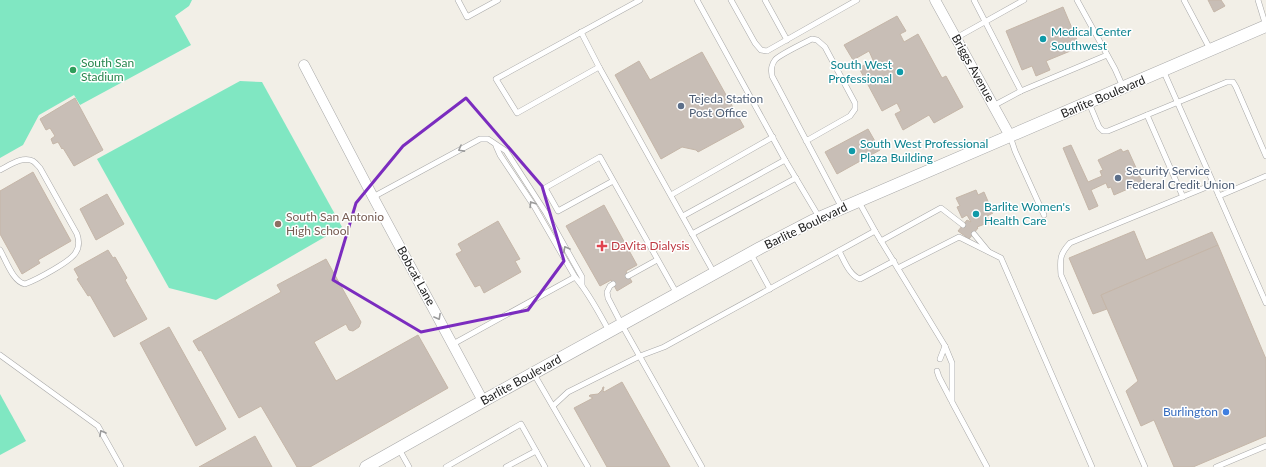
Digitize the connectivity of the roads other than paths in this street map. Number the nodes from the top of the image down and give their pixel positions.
1 (458, 0) edge
2 (498, 0) edge
3 (640, 0) edge
4 (697, 0) edge
5 (731, 0) edge
6 (765, 0) edge
7 (858, 0) edge
8 (935, 0) edge
9 (974, 0) edge
10 (1024, 0) edge
11 (1077, 0) edge
12 (1184, 0) edge
13 (1258, 0) edge
14 (985, 22) junction
15 (1266, 26) edge
16 (581, 32) junction
17 (956, 38) junction
18 (787, 40) junction
19 (1210, 50) junction
20 (1107, 55) junction
21 (304, 65) dead end
22 (599, 67) junction
23 (1163, 70) junction
24 (1123, 88) junction
25 (1021, 91) junction
26 (1177, 102) junction
27 (1089, 103) junction
28 (993, 106) junction
29 (1147, 115) junction
30 (1010, 136) junction
31 (773, 137) junction
32 (806, 141) junction
33 (496, 145) junction
34 (1266, 156) edge
35 (785, 160) junction
36 (0, 170) edge
37 (1266, 176) edge
38 (796, 178) junction
39 (613, 180) junction
40 (1214, 184) junction
41 (671, 195) junction
42 (1219, 196) junction
43 (373, 197) junction
44 (1183, 197) junction
45 (858, 201) junction
46 (842, 208) junction
47 (1044, 215) dead end
48 (683, 216) junction
49 (819, 218) junction
50 (963, 225) dead end
51 (875, 230) junction
52 (692, 234) junction
53 (974, 234) dead end
54 (881, 241) junction
55 (0, 250) edge
56 (839, 250) junction
57 (751, 253) junction
58 (990, 253) junction
59 (657, 260) junction
60 (894, 261) junction
61 (898, 268) junction
62 (714, 273) junction
63 (628, 276) dead end
64 (575, 277) junction
65 (582, 284) junction
66 (613, 284) dead end
67 (770, 289) junction
68 (677, 294) junction
69 (1266, 303) edge
70 (622, 325) junction
71 (610, 332) junction
72 (453, 344) junction
73 (945, 346) junction
74 (0, 355) edge
75 (640, 356) junction
76 (940, 360) dead end
77 (937, 371) dead end
78 (533, 373) junction
79 (483, 401) junction
80 (952, 402) junction
81 (553, 406) junction
82 (1266, 446) edge
83 (399, 449) junction
84 (536, 450) junction
85 (121, 467) edge
86 (366, 467) edge
87 (409, 467) edge
88 (446, 467) edge
89 (506, 467) edge
90 (545, 467) edge
91 (588, 467) edge
92 (702, 467) edge
93 (987, 467) edge
94 (1092, 467) edge
95 (1145, 467) edge
96 (1216, 467) edge

1 - 2 lane
3 - 16 lane
4 - 31 lane
5 - 18 lane
6 - 18 lane
7 - 18 lane
8 - 17 street, Briggs Avenue
9 - 14 lane
10 - 14 lane
11 - 20 lane
12 - 19 lane
13 - 15 lane
14 - 17 lane
14 - 25 lane
15 - 19 street, Barlite Boulevard
16 - 22 lane
16 - 22 lane
17 - 28 street, Briggs Avenue
19 - 23 street, Barlite Boulevard
20 - 24 lane
20 - 25 lane
21 - 43 street, Bobcat Lane
22 - 41 lane
23 - 24 street, Barlite Boulevard
23 - 26 lane
24 - 27 street, Barlite Boulevard
25 - 28 lane
26 - 29 lane
26 - 34 lane
26 - 40 lane
27 - 29 lane
27 - 30 street, Barlite Boulevard
28 - 30 street, Briggs Avenue
29 - 44 lane
30 - 45 street, Barlite Boulevard
30 - 47 lane
31 - 35 lane
31 - 41 lane
32 - 32 lane
32 - 46 lane
33 -> 43 lane
64 -> 33 lane
65 -> 33 lane
35 - 38 lane
35 - 48 lane
36 - 55 lane
37 - 42 lane
38 - 49 lane
38 - 52 lane
39 - 39 lane
39 - 59 lane
40 - 42 lane
40 - 44 lane
41 - 48 lane
42 - 69 lane
43 -> 72 street, Bobcat Lane
44 - 95 lane
45 - 46 street, Barlite Boulevard
45 - 51 lane
46 - 49 street, Barlite Boulevard
48 - 52 lane
49 - 57 street, Barlite Boulevard
50 - 54 lane
51 - 54 lane
51 - 56 lane
52 - 62 lane
53 - 58 lane
54 - 60 lane
56 - 60 lane
56 - 67 lane
57 - 62 street, Barlite Boulevard
57 - 67 lane
58 - 61 lane
58 - 94 lane
59 - 63 lane
59 - 68 lane
60 - 61 lane
61 - 73 lane
62 - 68 street, Barlite Boulevard
64 - 65 lane
64 - 72 lane
65 - 71 lane
66 - 70 lane
67 - 75 lane
68 - 70 street, Barlite Boulevard
70 - 71 street, Barlite Boulevard
70 - 75 lane
71 - 78 street, Barlite Boulevard
72 - 79 street, Bobcat Lane
73 - 76 lane
73 - 80 lane
85 -> 74 lane
75 - 81 lane
75 - 92 lane
77 - 80 lane
78 - 79 street, Barlite Boulevard
78 - 81 lane
79 - 83 street, Barlite Boulevard
80 - 93 lane
81 - 91 lane
82 - 96 lane
83 - 86 street, Barlite Boulevard
83 - 87 lane
84 - 88 lane
84 - 89 lane
84 - 90 lane

